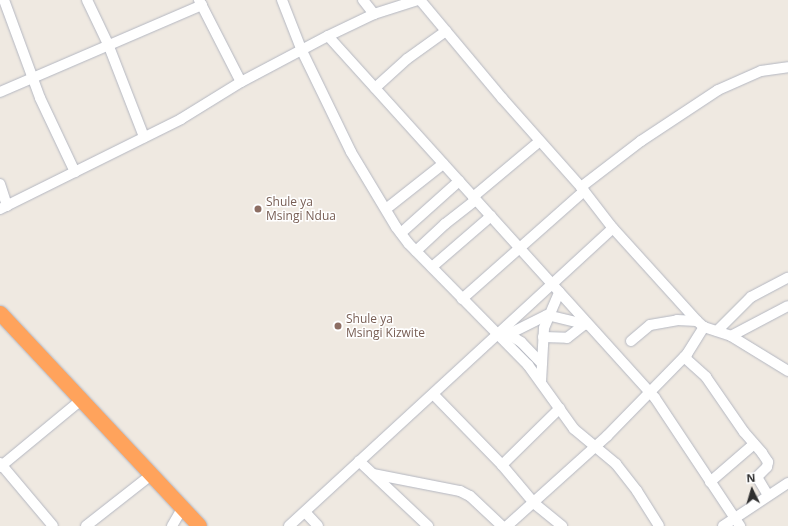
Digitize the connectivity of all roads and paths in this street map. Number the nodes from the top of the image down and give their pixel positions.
1 (4, 0) edge
2 (87, 0) edge
3 (282, 0) edge
4 (363, 0) edge
5 (419, 0) edge
6 (201, 2) edge
7 (374, 14) junction
8 (446, 31) junction
9 (328, 36) junction
10 (108, 44) junction
11 (302, 51) junction
12 (788, 67) edge
13 (31, 77) junction
14 (241, 82) junction
15 (375, 88) junction
16 (0, 92) edge
17 (144, 137) junction
18 (540, 141) junction
19 (443, 164) junction
20 (75, 172) junction
21 (459, 181) junction
22 (0, 184) edge
23 (582, 189) junction
24 (475, 199) junction
25 (4, 208) edge
26 (386, 209) junction
27 (491, 216) junction
28 (613, 228) junction
29 (401, 233) junction
30 (519, 248) junction
31 (416, 251) junction
32 (432, 267) junction
33 (787, 278) edge
34 (556, 288) junction
35 (462, 299) junction
36 (788, 306) edge
37 (0, 313) edge
38 (547, 316) junction
39 (587, 324) junction
40 (700, 324) junction
41 (717, 330) junction
42 (503, 334) junction
43 (731, 336) junction
44 (542, 337) junction
45 (631, 341) dead end
46 (684, 357) junction
47 (541, 363) junction
48 (786, 369) edge
49 (541, 382) junction
50 (649, 391) junction
51 (434, 395) junction
52 (81, 400) junction
53 (560, 408) junction
54 (754, 444) junction
55 (595, 447) junction
56 (359, 461) junction
57 (1, 465) edge
58 (502, 465) junction
59 (373, 474) junction
60 (151, 475) junction
61 (710, 482) junction
62 (788, 483) edge
63 (768, 495) junction
64 (535, 504) junction
65 (182, 509) junction
66 (304, 512) junction
67 (737, 522) edge
68 (52, 526) edge
69 (86, 526) edge
70 (172, 526) edge
71 (199, 526) edge
72 (289, 526) edge
73 (318, 526) edge
74 (428, 526) edge
75 (502, 526) edge
76 (507, 526) edge
77 (562, 526) edge
78 (659, 526) edge
79 (723, 526) edge

1 - 13 street
2 - 10 street
3 - 11 street
4 - 7 street
5 - 7 street
5 - 8 street
6 - 10 street
6 - 14 street
7 - 9 street
8 - 15 street
8 - 18 street
9 - 11 street
9 - 15 street
10 - 13 street
10 - 17 street
11 - 14 street
11 - 26 street
12 - 23 street
13 - 16 street
13 - 20 street
14 - 17 street
15 - 19 street
17 - 20 street
18 - 23 street
18 - 24 street
19 - 21 street
19 - 26 street
20 - 25 street
21 - 24 street
21 - 29 street
22 - 25 street
23 - 28 street
23 - 30 street
24 - 27 street
24 - 31 street
26 - 29 street
27 - 30 street
27 - 32 street
28 - 34 street
28 - 40 street
29 - 31 street
30 - 34 street
30 - 35 street
31 - 32 street
32 - 35 street
33 - 41 street
34 - 38 street
34 - 39 street
34 - 42 street
35 - 42 street
36 - 43 street
37 - 52 highway
38 - 39 street
38 - 42 street
38 - 44 street
39 - 44 street
39 - 50 street
40 - 41 street
40 - 45 street
40 - 46 street
41 - 43 street
42 - 47 street
42 - 49 street
42 - 51 street
43 - 48 street
44 - 47 street
46 - 50 street
46 - 54 street
47 - 49 street
49 - 53 street
50 - 55 street
50 - 61 street
51 - 56 street
51 - 58 street
52 - 57 street
52 - 60 highway
53 - 55 street
53 - 58 street
54 - 61 street
54 - 63 street
55 - 64 street
55 - 78 street
56 - 59 street
56 - 66 street
57 - 68 street
58 - 64 street
59 - 74 street
59 - 75 street
60 - 65 highway
60 - 69 street
61 - 67 street
62 - 63 street
63 - 67 street
64 - 76 street
64 - 77 street
65 - 70 street
65 - 71 highway
66 - 72 street
66 - 73 street
67 - 79 street

